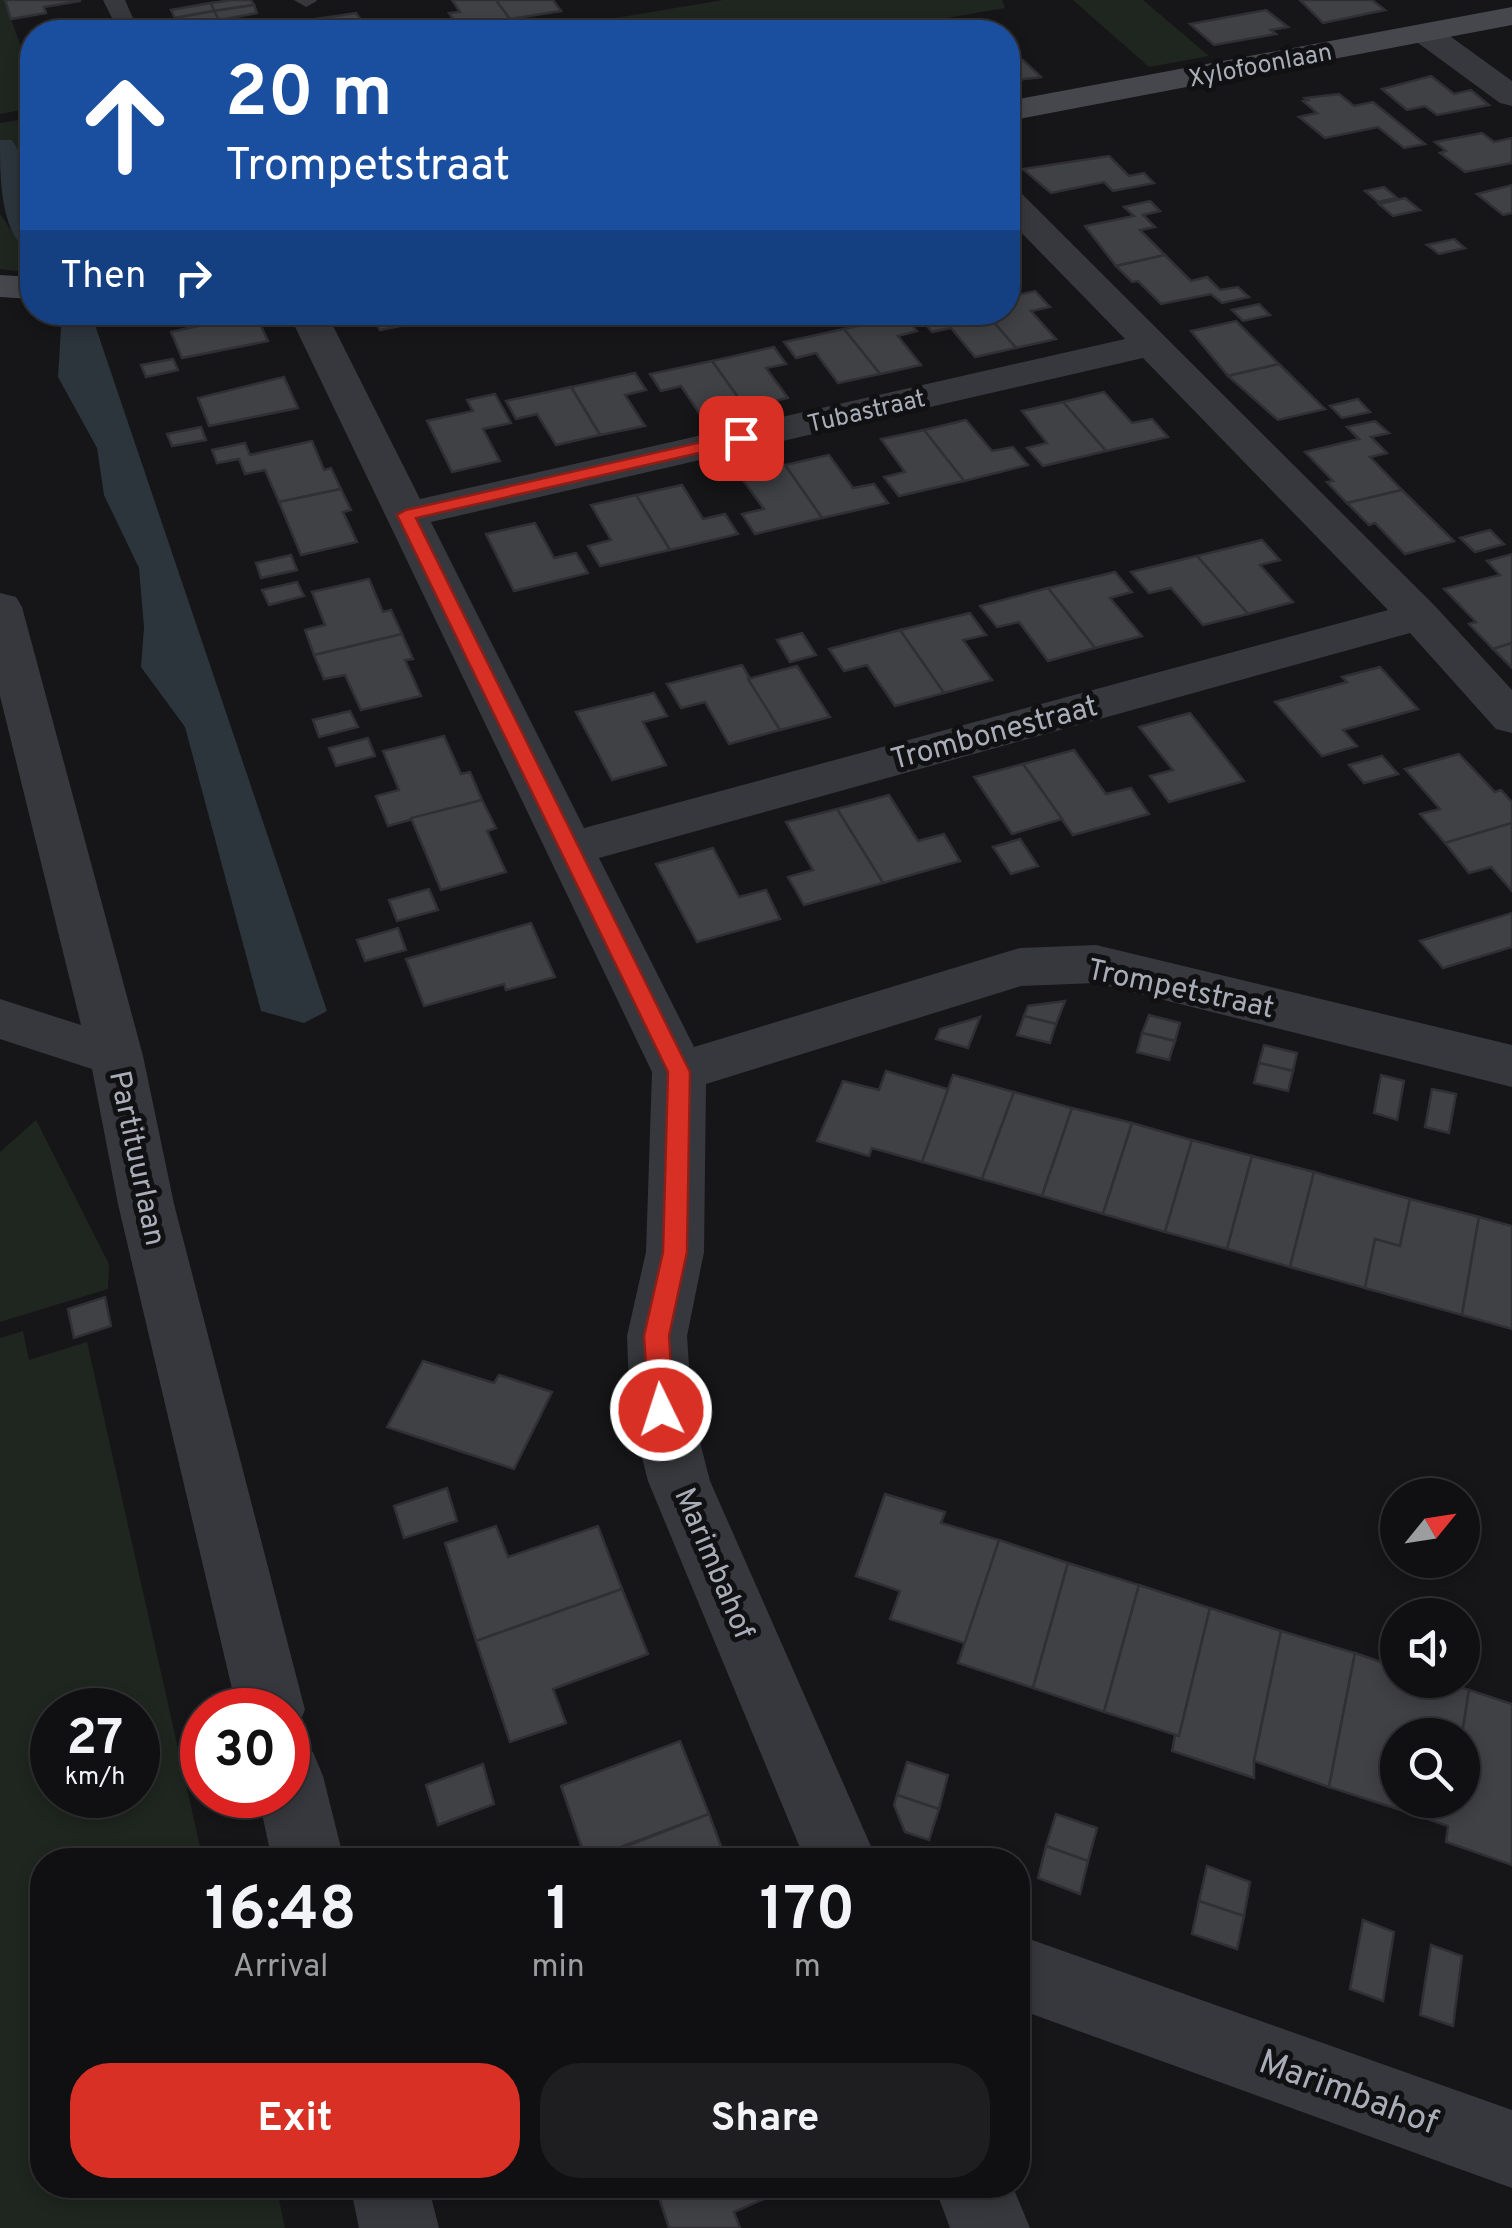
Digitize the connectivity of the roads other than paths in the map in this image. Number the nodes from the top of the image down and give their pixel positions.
1 (1512, 16) edge
2 (1425, 33) junction
3 (1512, 96) edge
4 (1020, 109) edge
5 (1020, 211) edge
6 (313, 325) edge
7 (1150, 345) junction
8 (406, 515) junction
9 (0, 607) edge
10 (1419, 616) junction
11 (1512, 718) edge
12 (570, 849) junction
13 (0, 1019) edge
14 (116, 1056) junction
15 (1512, 1066) edge
16 (679, 1072) junction
17 (266, 1688) edge
18 (298, 1818) edge
19 (305, 1848) edge
20 (836, 1848) edge
21 (1030, 1976) edge
22 (1512, 2149) edge
23 (392, 2198) edge
24 (978, 2198) edge
25 (399, 2228) edge
26 (990, 2228) edge

1 - 2 street, Xylofoonlaan
2 - 3 street
2 - 4 street, Xylofoonlaan
5 - 7 street
6 - 8 street
7 - 8 street, Tubastraat
7 - 10 street
8 - 12 street
9 - 14 street, Partituurlaan
10 - 11 street
10 - 12 street, Trombonestraat
12 - 16 street
13 - 14 street
14 - 17 street, Partituurlaan
15 - 16 street, Trompetstraat
16 - 20 street, Marimbahof
18 - 19 street
21 - 22 street, Marimbahof
23 - 25 street
24 - 26 street

